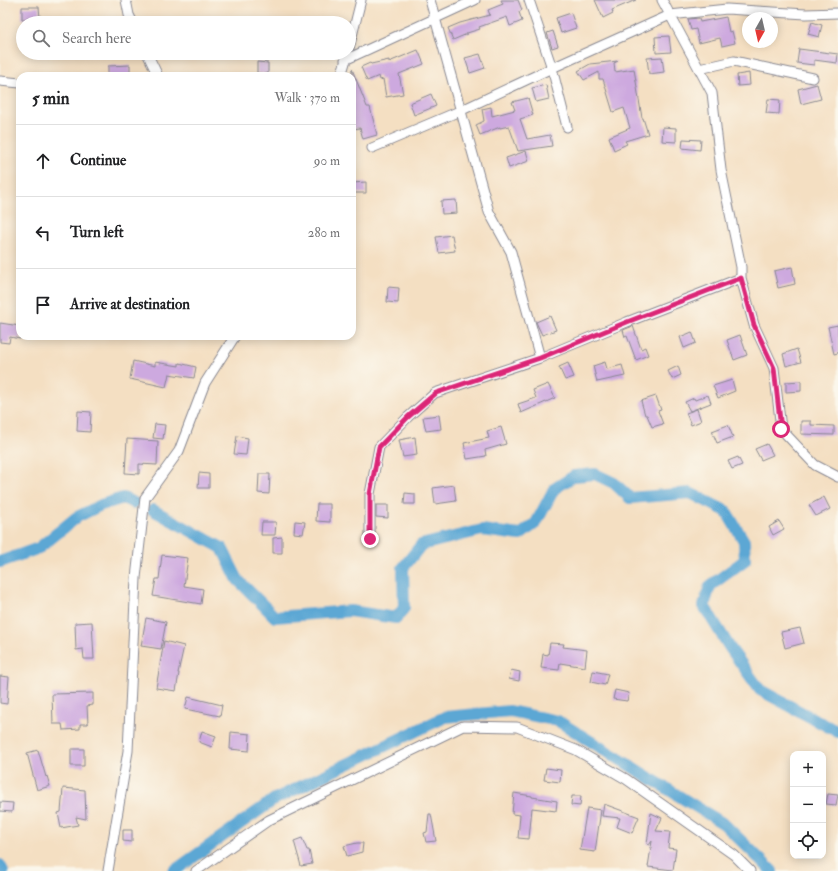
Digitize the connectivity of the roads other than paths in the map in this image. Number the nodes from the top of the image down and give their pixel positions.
1 (126, 0) edge
2 (362, 0) edge
3 (430, 0) edge
4 (475, 0) edge
5 (529, 0) edge
6 (662, 0) edge
7 (838, 13) edge
8 (670, 15) junction
9 (130, 16) edge
10 (435, 19) junction
11 (356, 22) edge
12 (356, 53) edge
13 (150, 60) edge
14 (345, 60) edge
15 (552, 68) junction
16 (699, 69) junction
17 (156, 72) edge
18 (342, 72) edge
19 (813, 78) dead end
20 (0, 81) edge
21 (16, 83) edge
22 (462, 110) junction
23 (567, 127) dead end
24 (372, 148) dead end
25 (741, 278) junction
26 (233, 340) edge
27 (540, 358) junction
28 (838, 478) edge
29 (370, 539) dead end
30 (108, 871) edge
31 (196, 871) edge
32 (750, 871) edge

1 - 9 street
2 - 11 street
3 - 10 street
4 - 10 street
5 - 15 street
6 - 8 street
7 - 8 street
8 - 15 street
8 - 16 street
10 - 12 street
10 - 22 street
13 - 17 street
14 - 18 street
15 - 22 street
15 - 23 street
16 - 19 street
16 - 25 street
20 - 21 street
22 - 24 street
22 - 27 street
25 - 27 street
25 - 28 street
26 - 30 street
27 - 29 street
31 - 32 street

